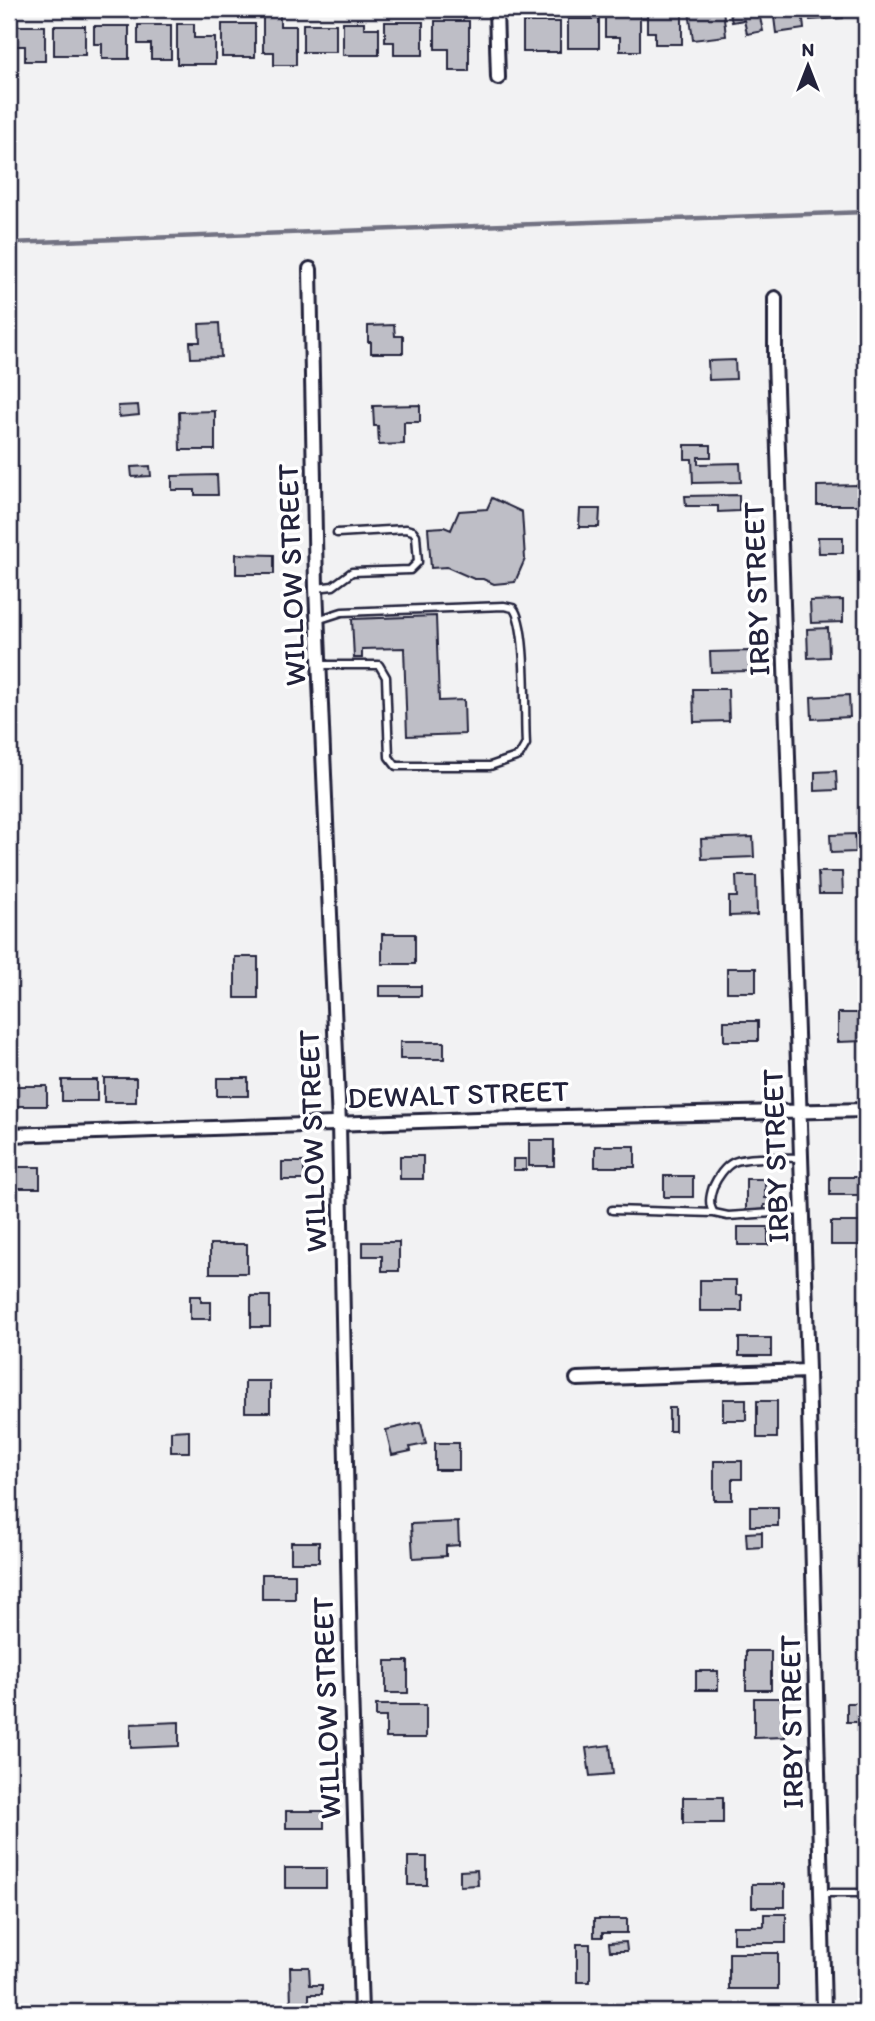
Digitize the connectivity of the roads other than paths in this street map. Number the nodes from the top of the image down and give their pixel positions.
1 (496, 9) edge
2 (498, 78) dead end
3 (310, 269) dead end
4 (775, 298) dead end
5 (337, 533) dead end
6 (316, 588) junction
7 (317, 620) junction
8 (319, 665) junction
9 (866, 1111) edge
10 (799, 1112) junction
11 (339, 1124) junction
12 (9, 1135) edge
13 (801, 1158) junction
14 (612, 1210) dead end
15 (803, 1211) junction
16 (714, 1213) junction
17 (808, 1371) junction
18 (577, 1379) dead end
19 (821, 1893) junction
20 (866, 1893) edge
21 (361, 2012) edge
22 (824, 2012) edge

1 - 2 street
3 - 6 street, WILLOW STREET
4 - 10 street, IRBY STREET
5 - 6 lane
6 - 7 street, WILLOW STREET
7 - 8 street, WILLOW STREET
7 - 8 lane
8 - 11 street, WILLOW STREET
9 - 10 street, DEWALT STREET
10 - 11 street, DEWALT STREET
10 - 13 street, IRBY STREET
11 - 12 street, DEWALT STREET
11 - 21 street, WILLOW STREET
13 - 15 street, IRBY STREET
13 - 16 lane
14 - 16 lane
15 - 16 lane
15 - 17 street, IRBY STREET
17 - 18 street
17 - 19 street, IRBY STREET
19 - 20 lane
19 - 22 street, IRBY STREET

